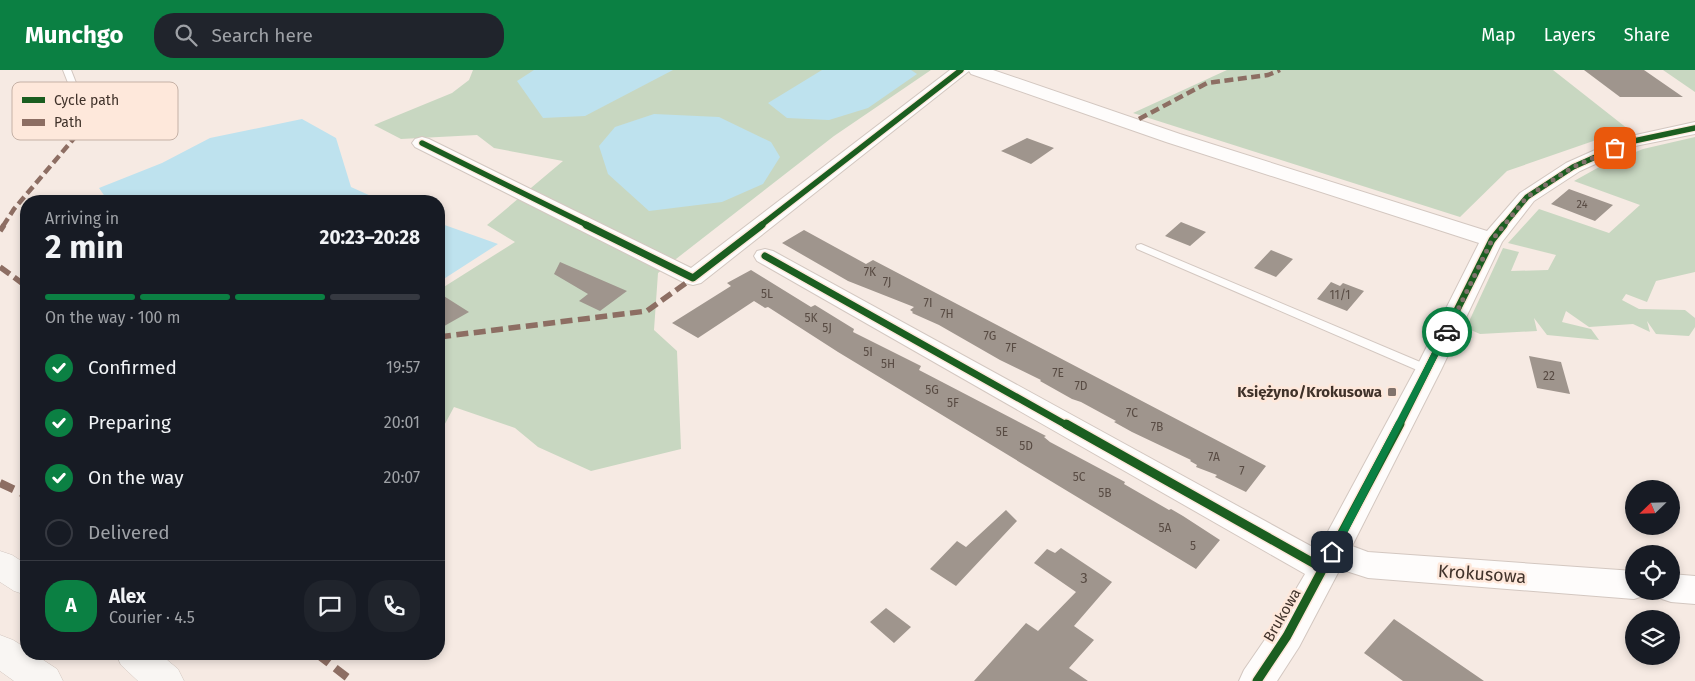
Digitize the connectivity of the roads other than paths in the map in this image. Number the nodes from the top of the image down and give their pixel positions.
1 (67, 70) edge
2 (961, 70) edge
3 (976, 70) edge
4 (72, 82) edge
5 (1695, 128) edge
6 (422, 143) dead end
7 (1492, 240) junction
8 (1141, 246) dead end
9 (765, 256) dead end
10 (1428, 370) junction
11 (1328, 560) junction
12 (0, 565) edge
13 (20, 577) edge
14 (1625, 584) edge
15 (1680, 589) edge
16 (1695, 590) edge
17 (0, 651) edge
18 (141, 660) edge
19 (44, 681) edge
20 (165, 681) edge
21 (1258, 681) edge

1 - 4 lane
2 - 6 street
3 - 7 street
5 - 7 street, Brukowa
7 - 10 street, Brukowa
8 - 10 lane
9 - 11 street, Krokusowa
10 - 11 street, Brukowa
11 - 14 street, Krokusowa
11 - 21 street, Brukowa
12 - 13 main road
15 - 16 street
17 - 19 main road
18 - 20 main road

